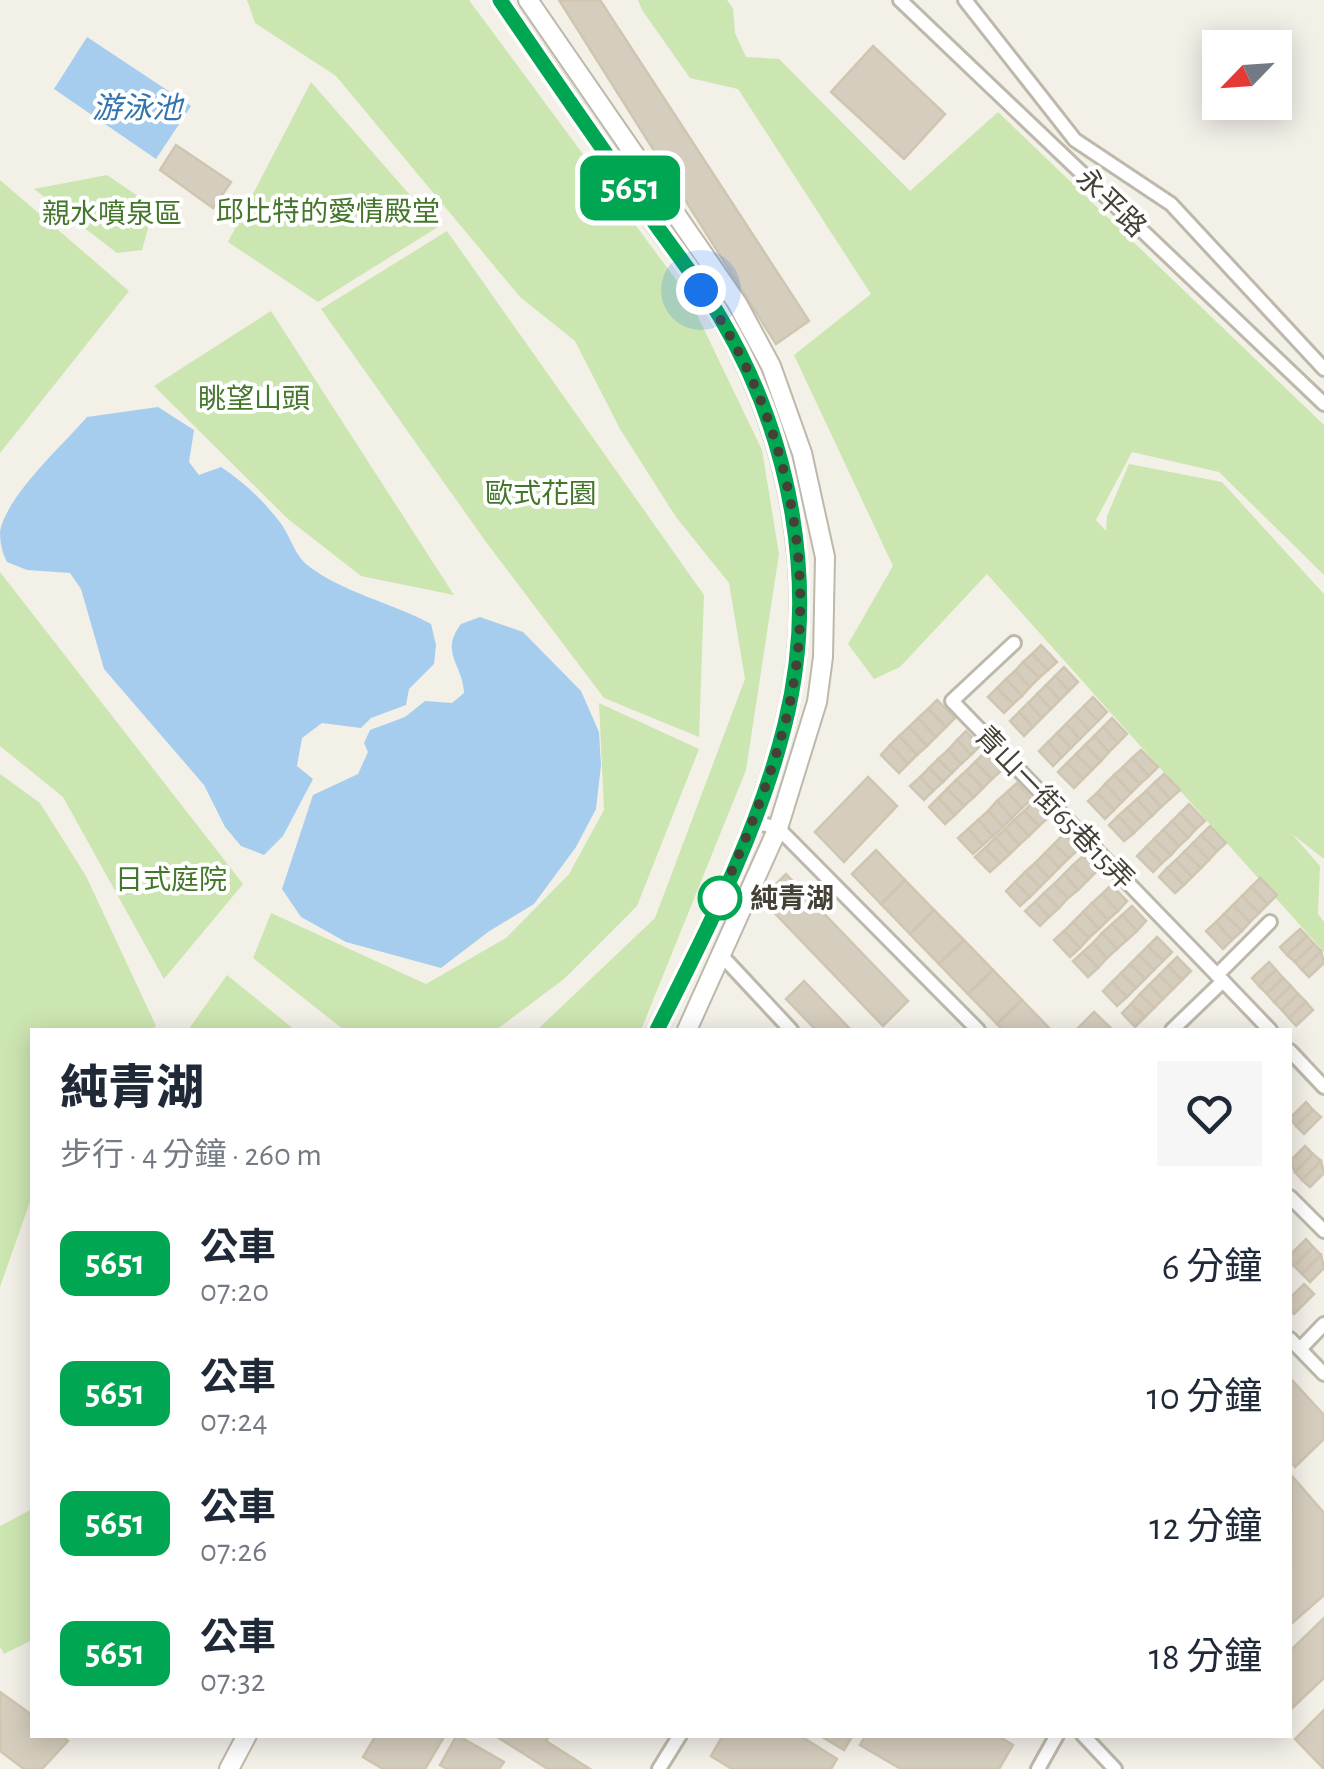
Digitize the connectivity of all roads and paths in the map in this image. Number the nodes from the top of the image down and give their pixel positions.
1 (500, 0) edge
2 (528, 0) edge
3 (900, 0) edge
4 (965, 0) edge
5 (1075, 140) junction
6 (1061, 154) junction
7 (1324, 369) edge
8 (1324, 404) edge
9 (1014, 644) dead end
10 (754, 822) junction
11 (778, 828) junction
12 (1270, 922) dead end
13 (722, 956) junction
14 (1220, 978) junction
15 (658, 1028) edge
16 (688, 1028) edge
17 (790, 1028) edge
18 (976, 1028) edge
19 (1174, 1028) edge
20 (1268, 1028) edge
21 (1292, 1054) edge
22 (1324, 1087) edge
23 (1292, 1199) edge
24 (1324, 1232) edge
25 (1324, 1324) edge
26 (1295, 1344) edge
27 (1324, 1374) edge
28 (246, 1738) edge
29 (678, 1738) edge
30 (1055, 1738) edge
31 (1086, 1738) edge
32 (231, 1768) edge
33 (659, 1769) edge
34 (1038, 1769) edge
35 (1115, 1769) edge

1 - 10 street
2 - 11 street
3 - 6 street, 永平路
4 - 5 street, 永平路
5 - 6 street
5 - 7 street, 永平路
6 - 8 street, 永平路
9 - 14 street, 青山一街65巷15弄
10 - 11 street
10 - 15 street
11 - 13 street
11 - 18 street
12 - 14 street
13 - 16 street
13 - 17 street
14 - 19 street
14 - 20 street
21 - 22 street
23 - 24 street
25 - 26 street
26 - 27 street
28 - 32 street
29 - 33 street
30 - 34 street
31 - 35 street

